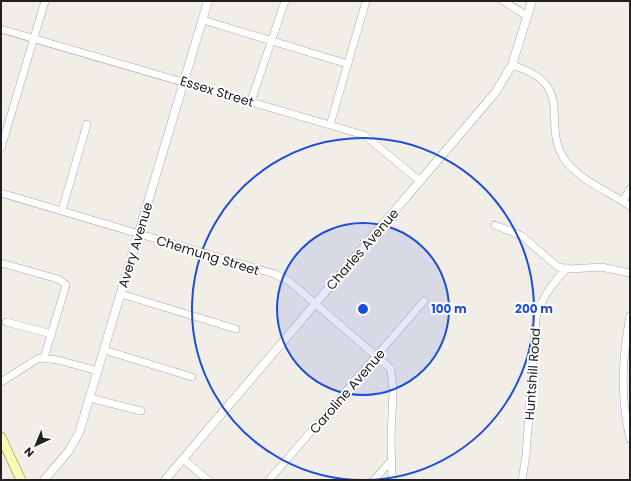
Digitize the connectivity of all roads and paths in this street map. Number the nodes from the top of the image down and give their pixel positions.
1 (45, 1) edge
2 (208, 1) edge
3 (285, 1) edge
4 (366, 1) edge
5 (503, 1) edge
6 (532, 1) edge
7 (527, 16) junction
8 (203, 20) junction
9 (1, 29) edge
10 (34, 39) junction
11 (271, 42) junction
12 (348, 64) junction
13 (512, 65) junction
14 (184, 82) junction
15 (251, 101) junction
16 (87, 124) dead end
17 (330, 125) junction
18 (1, 148) edge
19 (420, 180) junction
20 (630, 189) edge
21 (1, 193) edge
22 (623, 201) junction
23 (630, 206) edge
24 (62, 210) junction
25 (495, 225) dead end
26 (139, 234) junction
27 (1, 263) edge
28 (567, 268) junction
29 (630, 273) edge
30 (121, 294) junction
31 (424, 301) dead end
32 (315, 304) junction
33 (630, 316) edge
34 (6, 322) dead end
35 (236, 329) dead end
36 (52, 334) junction
37 (104, 350) junction
38 (377, 356) junction
39 (44, 358) junction
40 (98, 371) junction
41 (192, 377) dead end
42 (1, 382) edge
43 (90, 398) junction
44 (141, 411) dead end
45 (1, 437) edge
46 (630, 439) edge
47 (183, 459) junction
48 (391, 461) junction
49 (21, 480) edge
50 (44, 480) edge
51 (165, 480) edge
52 (208, 480) edge
53 (269, 480) edge
54 (374, 480) edge
55 (392, 480) edge
56 (522, 480) edge

1 - 10 street
2 - 8 street, Avery Avenue
3 - 11 street
4 - 12 street
5 - 7 street
6 - 7 street, Charles Avenue
7 - 13 street, Charles Avenue
8 - 11 street
8 - 14 street, Avery Avenue
9 - 10 street, Essex Street
10 - 14 street, Essex Street
10 - 18 street
11 - 12 street
11 - 15 street
12 - 17 street
13 - 19 street, Charles Avenue
13 - 22 street
14 - 15 street, Essex Street
14 - 26 street, Avery Avenue
15 - 17 street, Essex Street
16 - 24 street
17 - 19 street, Essex Street
19 - 32 street, Charles Avenue
20 - 22 street
21 - 24 street, Chemung Street
22 - 23 street
24 - 26 street, Chemung Street
25 - 28 street
26 - 30 street, Avery Avenue
26 - 32 street, Chemung Street
27 - 36 street
28 - 29 street
28 - 56 street, Huntshill Road
30 - 35 street
30 - 37 street, Avery Avenue
31 - 38 street, Caroline Avenue
32 - 38 street, Chemung Street
32 - 47 street, Charles Avenue
33 - 46 street
34 - 36 street
36 - 39 street
37 - 40 street, Avery Avenue
37 - 41 street
38 - 48 street, Chemung Street
38 - 53 street, Caroline Avenue
39 - 40 street
39 - 42 street
40 - 43 street, Avery Avenue
43 - 44 street
43 - 50 street, Avery Avenue
45 - 49 main road
47 - 51 street, Charles Avenue
47 - 52 street
48 - 54 street
48 - 55 street, Chemung Street

